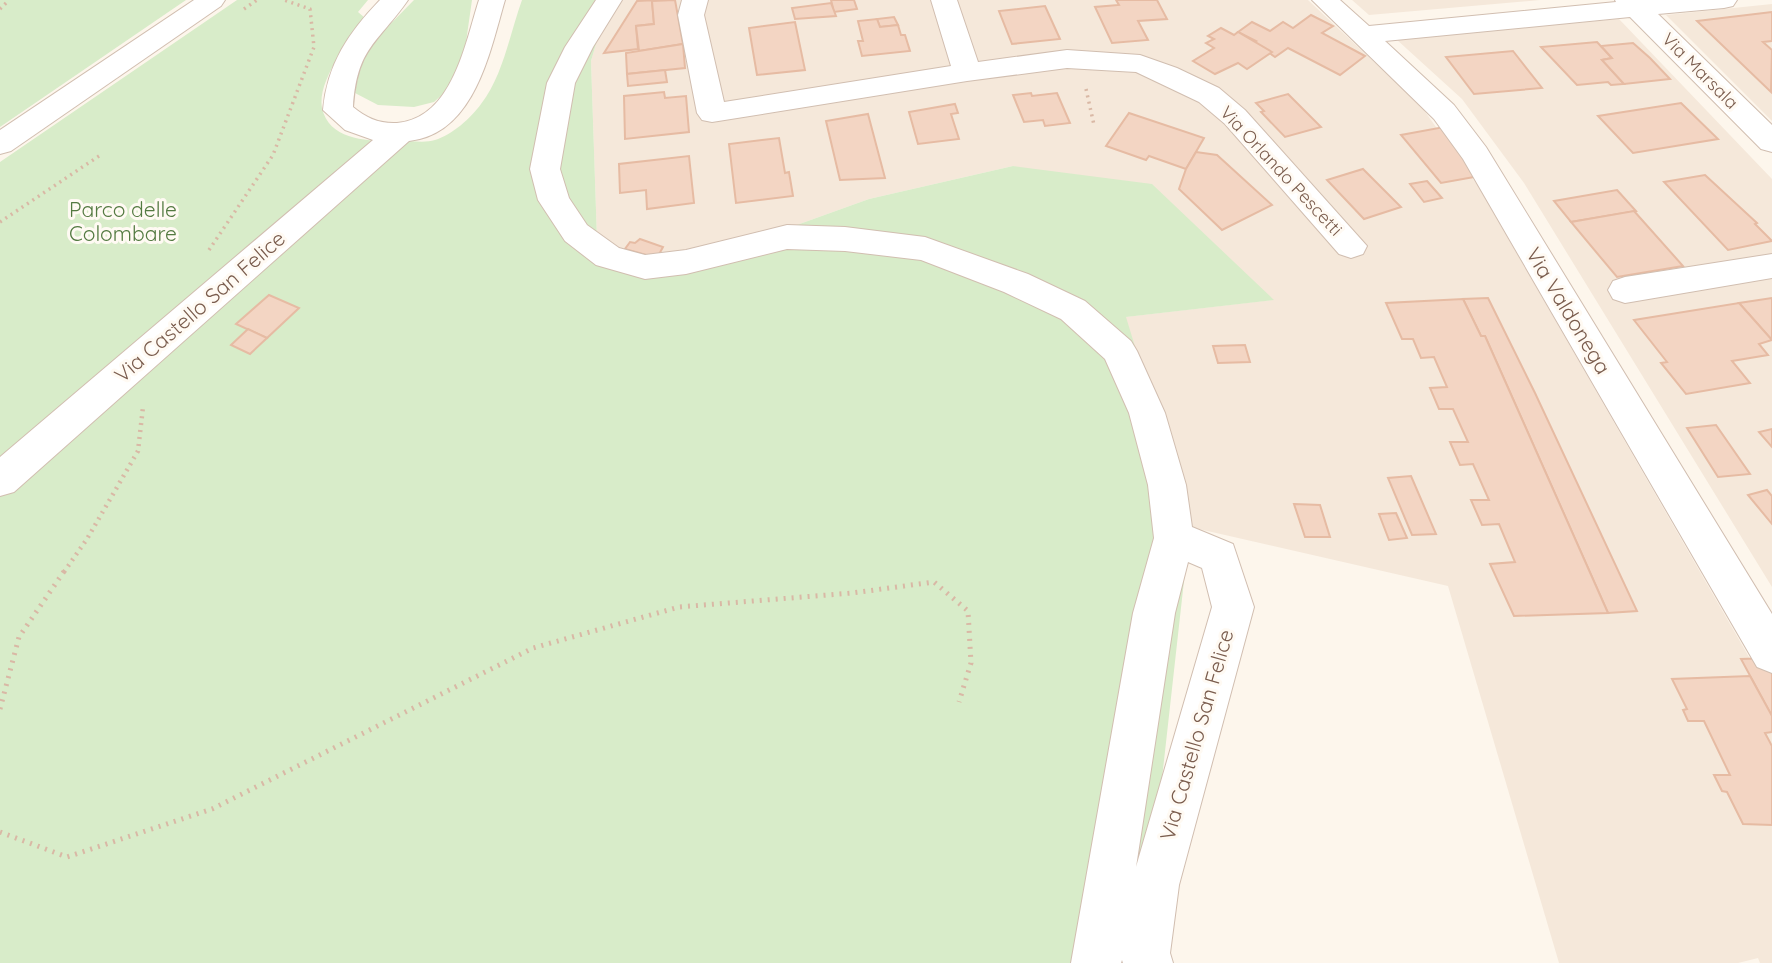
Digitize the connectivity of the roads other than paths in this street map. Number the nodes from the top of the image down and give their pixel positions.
1 (212, 0) edge
2 (395, 0) edge
3 (492, 0) edge
4 (609, 0) edge
5 (695, 0) edge
6 (944, 0) edge
7 (1325, 0) edge
8 (1724, 0) edge
9 (1632, 4) edge
10 (1363, 35) junction
11 (967, 72) junction
12 (399, 134) junction
13 (1772, 142) edge
14 (0, 144) edge
15 (1350, 246) dead end
16 (1772, 266) edge
17 (1625, 289) dead end
18 (0, 480) edge
19 (1174, 538) junction
20 (1772, 653) edge
21 (1096, 963) edge
22 (1148, 963) edge

1 - 14 street
2 - 12 street, Via Castello San Felice
3 - 12 street, Via Castello San Felice
4 - 19 street
5 - 11 street, Via Orlando Pescetti
6 - 11 street
7 - 10 street, Via Valdonega
8 - 9 street
9 - 10 street
9 - 13 street, Via Marsala
10 - 20 street, Via Valdonega
11 - 15 street, Via Orlando Pescetti
12 - 18 street, Via Castello San Felice
16 - 17 street
19 - 21 street
19 - 22 street, Via Castello San Felice

